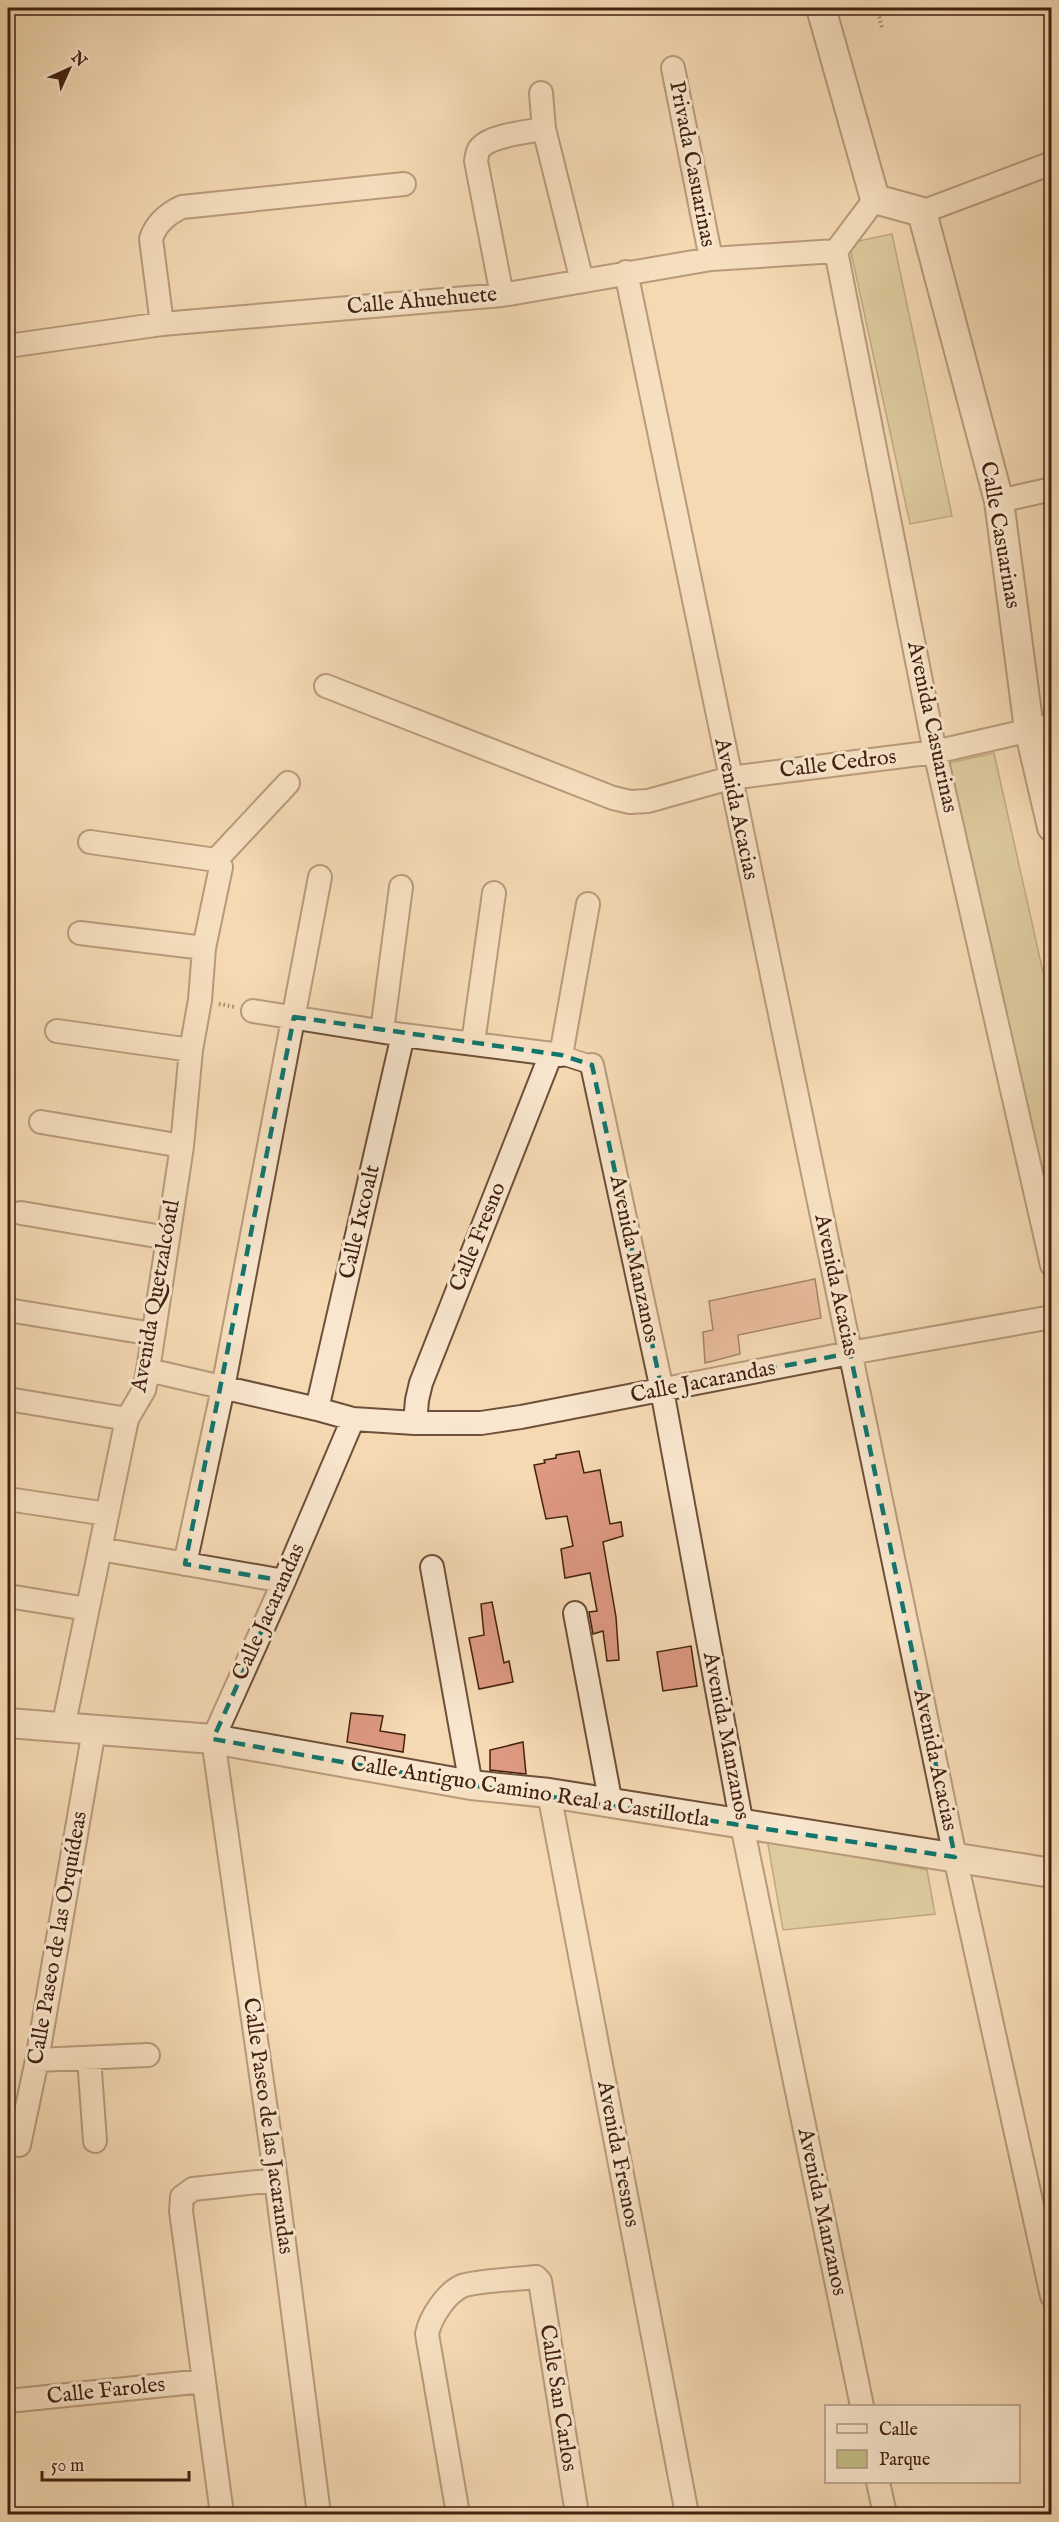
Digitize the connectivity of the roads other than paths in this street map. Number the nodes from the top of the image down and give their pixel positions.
1 (821, 8) edge
2 (673, 68) dead end
3 (541, 93) dead end
4 (544, 129) junction
5 (1052, 163) edge
6 (404, 184) dead end
7 (875, 199) junction
8 (922, 212) junction
9 (836, 251) junction
10 (711, 259) junction
11 (626, 272) junction
12 (582, 281) junction
13 (502, 295) junction
14 (162, 324) junction
15 (8, 346) edge
16 (1052, 489) edge
17 (999, 501) junction
18 (326, 686) dead end
19 (1040, 727) edge
20 (936, 752) junction
21 (730, 778) junction
22 (288, 783) dead end
23 (1052, 826) edge
24 (90, 842) dead end
25 (216, 860) junction
26 (320, 877) dead end
27 (401, 887) dead end
28 (494, 893) dead end
29 (588, 904) dead end
30 (80, 933) dead end
31 (204, 948) junction
32 (253, 1011) road end
33 (294, 1017) junction
34 (57, 1031) dead end
35 (392, 1033) junction
36 (472, 1043) junction
37 (191, 1050) junction
38 (556, 1054) junction
39 (592, 1065) joint
40 (41, 1122) dead end
41 (182, 1146) junction
42 (21, 1214) dead end
43 (168, 1238) junction
44 (1052, 1265) edge
45 (8, 1310) edge
46 (1052, 1317) edge
47 (153, 1334) junction
48 (850, 1353) junction
49 (148, 1370) junction
50 (223, 1389) junction
51 (662, 1390) junction
52 (8, 1399) edge
53 (317, 1409) junction
54 (127, 1419) junction
55 (353, 1419) junction
56 (415, 1423) junction
57 (8, 1499) edge
58 (107, 1514) junction
59 (100, 1549) junction
60 (185, 1564) junction
61 (432, 1567) dead end
62 (284, 1581) junction
63 (8, 1596) edge
64 (87, 1609) junction
65 (574, 1613) dead end
66 (8, 1723) edge
67 (63, 1728) junction
68 (94, 1730) junction
69 (213, 1738) junction
70 (471, 1785) junction
71 (549, 1793) junction
72 (611, 1804) junction
73 (742, 1825) junction
74 (955, 1857) junction
75 (1052, 1873) edge
76 (148, 2055) dead end
77 (89, 2058) junction
78 (37, 2060) junction
79 (95, 2140) dead end
80 (19, 2145) dead end
81 (276, 2180) junction
82 (1052, 2296) edge
83 (204, 2381) junction
84 (8, 2401) edge
85 (862, 2405) edge
86 (878, 2483) edge
87 (222, 2514) edge
88 (319, 2514) edge
89 (458, 2514) edge
90 (577, 2514) edge
91 (687, 2514) edge
92 (885, 2514) edge

1 - 7 street
2 - 10 street, Privada Casuarinas
3 - 4 street
4 - 12 street
4 - 13 street
5 - 8 street
6 - 14 street
7 - 8 street
7 - 9 street
8 - 17 street, Calle Casuarinas
9 - 10 street, Calle Ahuehuete
9 - 20 street, Avenida Casuarinas
10 - 11 street, Calle Ahuehuete
11 - 12 street, Calle Ahuehuete
11 - 21 street, Avenida Acacias
12 - 13 street, Calle Ahuehuete
13 - 14 street, Calle Ahuehuete
14 - 15 street, Calle Ahuehuete
16 - 17 street
17 - 19 street, Calle Casuarinas
18 - 21 street, Calle Cedros
19 - 20 street, Calle Cedros
19 - 23 street, Calle Casuarinas
20 - 21 street, Calle Cedros
20 - 44 street, Avenida Casuarinas
21 - 48 street, Avenida Acacias
22 - 25 street
24 - 25 street
25 - 31 street, Avenida Quetzalcóatl
26 - 33 street
27 - 35 street, Calle Ixcoalt
28 - 36 street
29 - 38 street, Calle Fresno
30 - 31 street
31 - 37 street, Avenida Quetzalcóatl
32 - 33 street
33 - 35 street
33 - 50 street
34 - 37 street
35 - 36 street
35 - 53 street, Calle Ixcoalt
36 - 38 street
37 - 41 street, Avenida Quetzalcóatl
38 - 39 street
38 - 56 street, Calle Fresno
39 - 51 street, Avenida Manzanos
40 - 41 street
41 - 43 street, Avenida Quetzalcóatl
42 - 43 street
43 - 47 street, Avenida Quetzalcóatl
45 - 47 street
46 - 48 street, Calle Jacarandas
47 - 49 street, Avenida Quetzalcóatl
48 - 51 street, Calle Jacarandas
48 - 74 street, Avenida Acacias
49 - 50 street, Calle Jacarandas
49 - 54 street, Avenida Quetzalcóatl
50 - 53 street, Calle Jacarandas
50 - 60 street
51 - 56 street, Calle Jacarandas
51 - 73 street, Avenida Manzanos
52 - 54 street
53 - 55 street, Calle Jacarandas
54 - 58 street, Avenida Quetzalcóatl
55 - 56 street, Calle Jacarandas
55 - 62 street, Calle Jacarandas
57 - 58 street
58 - 59 street, Avenida Quetzalcóatl
59 - 60 street
59 - 64 street, Avenida Quetzalcóatl
60 - 62 street
61 - 70 street
62 - 69 street, Calle Jacarandas
63 - 64 street
64 - 67 street, Avenida Quetzalcóatl
65 - 72 street
66 - 67 street, Calle Antiguo Camino Real a Castillotla
67 - 68 street, Calle Antiguo Camino Real a Castillotla
68 - 69 street, Calle Antiguo Camino Real a Castillotla
68 - 78 street, Calle Paseo de las Orquídeas
69 - 70 street, Calle Antiguo Camino Real a Castillotla
69 - 81 street, Calle Paseo de las Jacarandas
70 - 71 street, Calle Antiguo Camino Real a Castillotla
71 - 72 street, Calle Antiguo Camino Real a Castillotla
71 - 91 street, Avenida Fresnos
72 - 73 street, Calle Antiguo Camino Real a Castillotla
73 - 74 street, Calle Antiguo Camino Real a Castillotla
73 - 85 street, Avenida Manzanos
74 - 75 street, Calle Antiguo Camino Real a Castillotla
74 - 82 street, Avenida Acacias
76 - 77 street
77 - 78 street
77 - 79 street
78 - 80 street, Calle Paseo de las Orquídeas
81 - 83 street
81 - 88 street, Calle Paseo de las Jacarandas
83 - 84 street, Calle Faroles
83 - 87 street
86 - 92 street
89 - 90 street, Calle San Carlos

